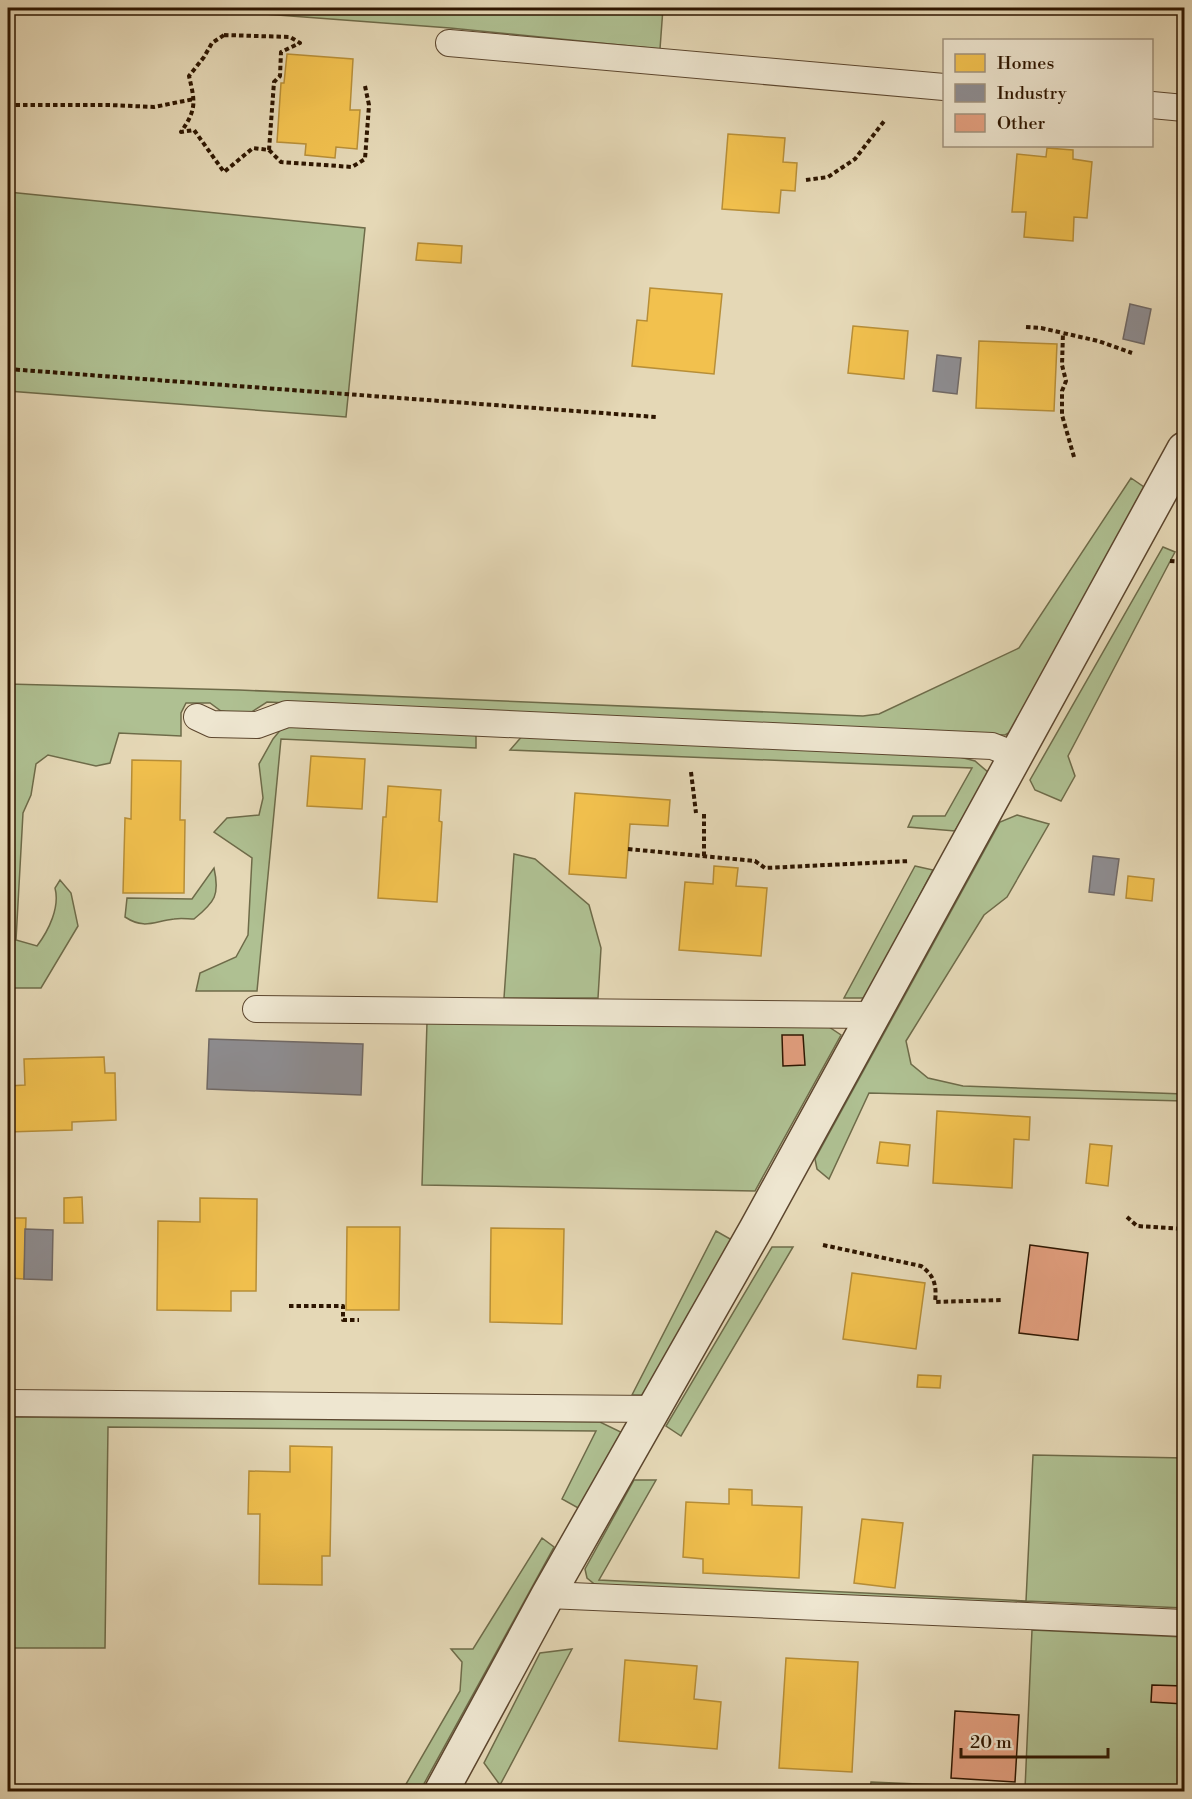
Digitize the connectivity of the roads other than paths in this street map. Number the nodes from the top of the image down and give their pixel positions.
1 (449, 43) dead end
2 (943, 87) edge
3 (1153, 105) edge
4 (1185, 108) edge
5 (1181, 462) edge
6 (197, 717) dead end
7 (1015, 755) junction
8 (255, 1009) dead end
9 (872, 1015) junction
10 (8, 1403) edge
11 (654, 1409) junction
12 (548, 1595) junction
13 (1185, 1623) edge
14 (441, 1791) edge

1 - 2 lane
3 - 4 lane
5 - 7 street
6 - 7 lane
7 - 9 street
8 - 9 lane
9 - 11 street
10 - 11 lane
11 - 12 street
12 - 13 lane
12 - 14 street

